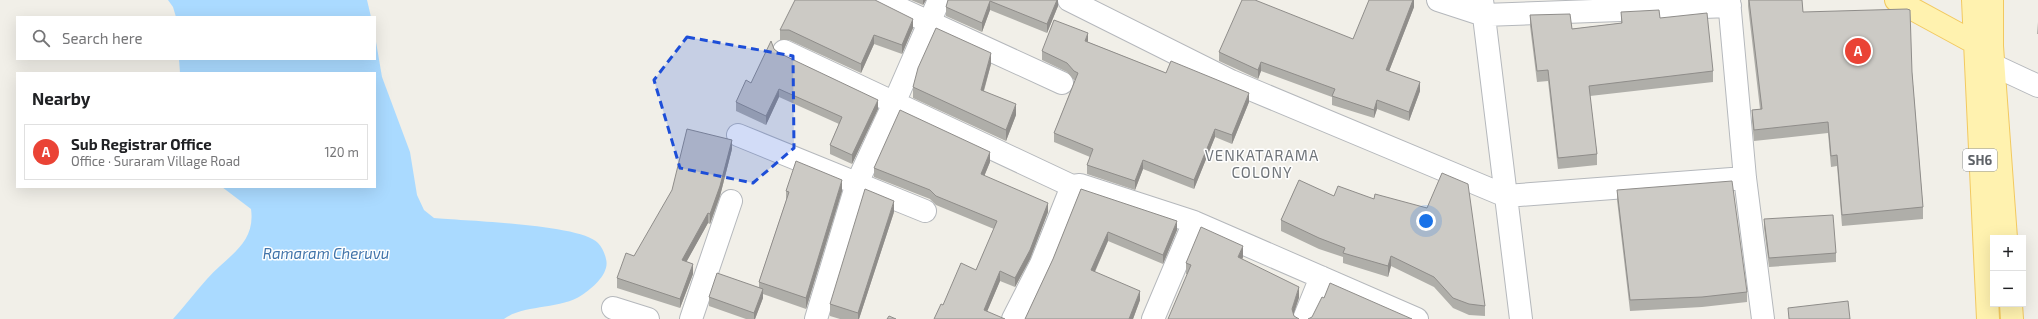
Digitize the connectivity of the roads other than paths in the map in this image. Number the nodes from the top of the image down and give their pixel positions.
1 (881, 0) edge
2 (939, 0) edge
3 (1069, 0) edge
4 (1438, 0) edge
5 (1896, 0) edge
6 (1729, 3) edge
7 (1980, 3) edge
8 (1483, 8) edge
9 (930, 24) junction
10 (784, 50) dead end
11 (1987, 52) junction
12 (1062, 83) dead end
13 (2038, 86) edge
14 (896, 101) junction
15 (738, 135) dead end
16 (1746, 178) junction
17 (857, 183) junction
18 (1072, 186) junction
19 (1506, 196) junction
20 (731, 201) dead end
21 (925, 211) dead end
22 (1194, 222) junction
23 (2006, 235) edge
24 (1321, 278) junction
25 (2011, 307) edge
26 (613, 308) dead end
27 (648, 319) edge
28 (691, 319) edge
29 (816, 319) edge
30 (1013, 319) edge
31 (1154, 319) edge
32 (1304, 319) edge
33 (1417, 319) edge
34 (1521, 319) edge
35 (1763, 319) edge
36 (1988, 319) edge
37 (2012, 319) edge

1 - 9 street
2 - 9 street
3 - 19 street
4 - 8 street
5 - 11 main road
6 - 8 street
6 - 16 street
7 - 11 main road, SH6
8 - 19 street
9 - 12 street
9 - 14 street
10 - 14 street
11 - 13 street
11 - 23 main road, SH6
11 - 36 main road, SH6
14 - 17 street
14 - 18 street
15 - 17 street
16 - 19 street
16 - 35 street
17 - 21 street
17 - 29 street
18 - 22 street
18 - 30 street
19 - 34 street
20 - 28 street
22 - 24 street
22 - 31 street
24 - 32 street
24 - 33 street
25 - 37 main road
26 - 27 street

